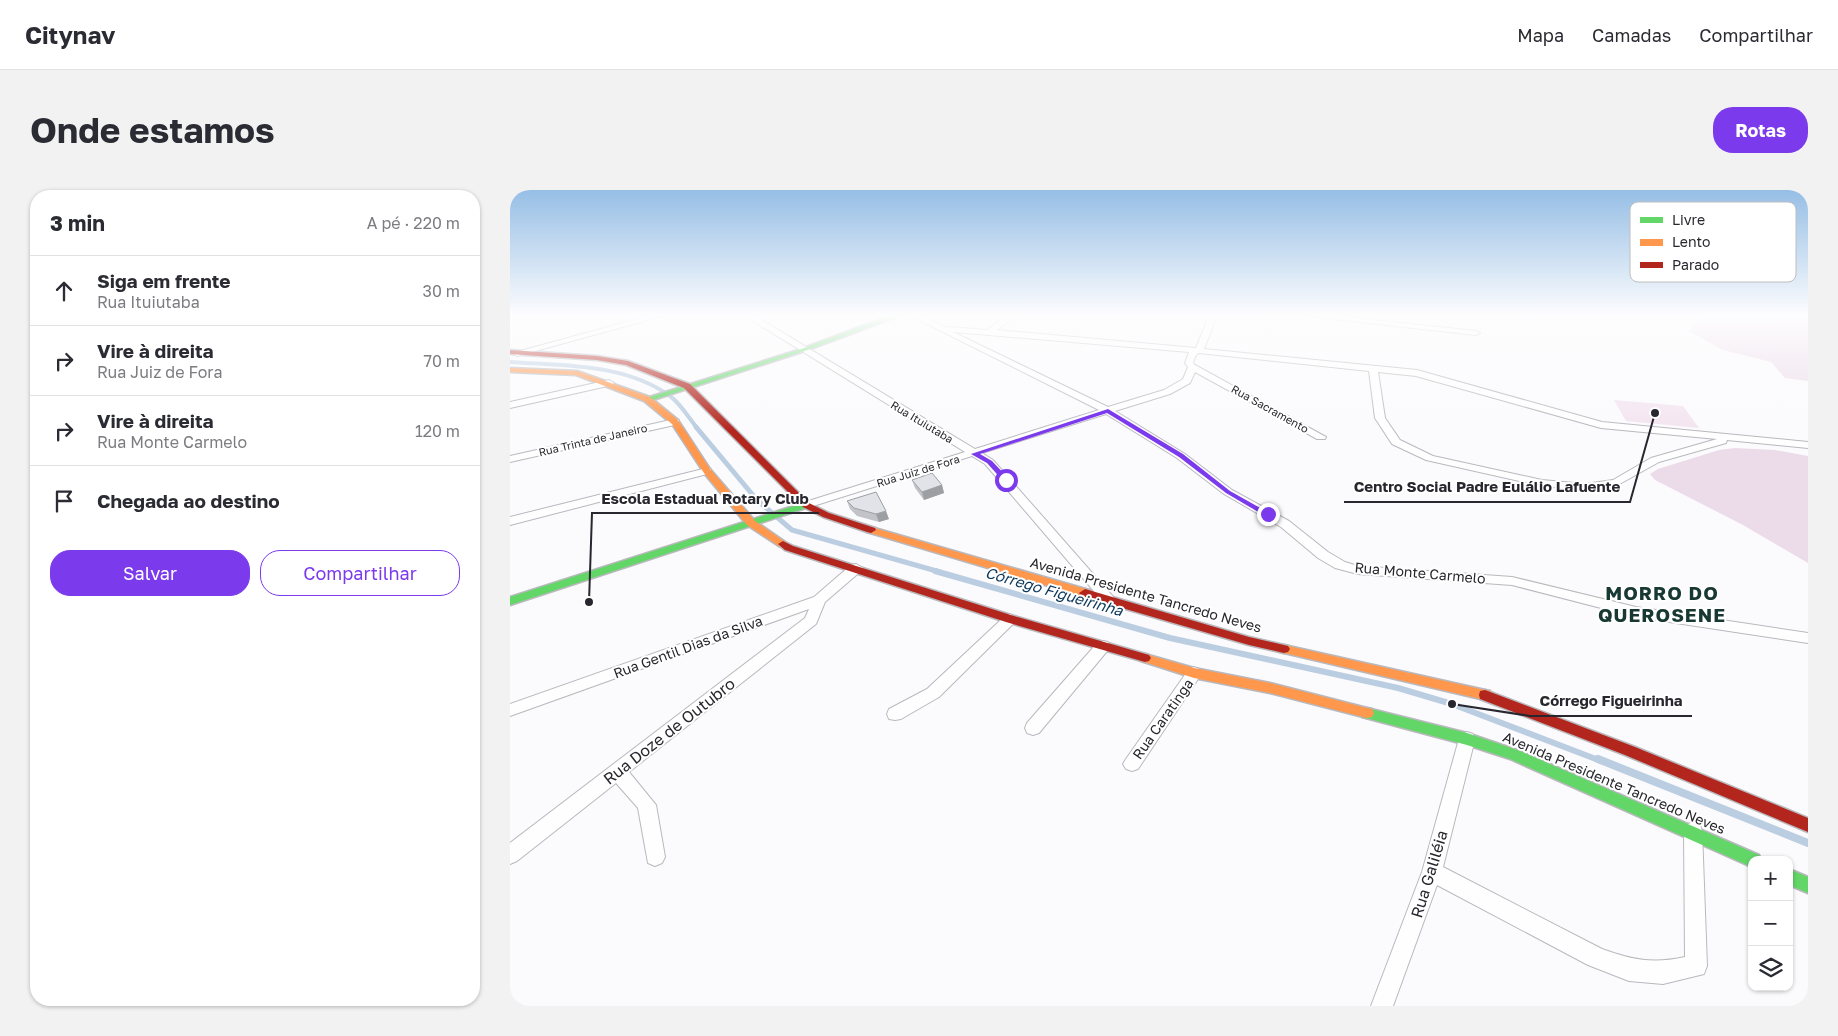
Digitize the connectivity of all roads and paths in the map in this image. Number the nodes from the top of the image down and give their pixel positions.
1 (542, 354) edge
2 (773, 354) edge
3 (778, 354) edge
4 (811, 354) edge
5 (993, 354) edge
6 (1192, 354) edge
7 (1238, 354) edge
8 (1192, 367) junction
9 (1373, 368) junction
10 (510, 370) edge
11 (675, 381) junction
12 (610, 383) junction
13 (686, 386) junction
14 (634, 393) junction
15 (647, 399) junction
16 (510, 405) edge
17 (1108, 411) junction
18 (675, 422) junction
19 (1321, 437) dead end
20 (1731, 438) junction
21 (1808, 445) edge
22 (974, 454) junction
23 (510, 459) edge
24 (707, 471) junction
25 (806, 505) junction
26 (510, 521) edge
27 (751, 523) junction
28 (856, 568) junction
29 (819, 600) junction
30 (1109, 600) junction
31 (510, 601) edge
32 (1010, 619) junction
33 (1808, 638) edge
34 (1103, 646) junction
35 (1194, 673) junction
36 (510, 710) edge
37 (895, 714) dead end
38 (1033, 728) dead end
39 (1467, 739) junction
40 (1132, 764) dead end
41 (617, 771) junction
42 (1808, 825) edge
43 (1693, 832) junction
44 (510, 855) edge
45 (655, 857) dead end
46 (1748, 858) edge
47 (1432, 872) junction
48 (1793, 879) edge
49 (1808, 885) edge
50 (1382, 1006) edge

1 - 11 main road, Avenida Presidente Tancredo Neves
2 - 11 main road
3 - 13 main road
4 - 22 street, Rua Ituiutaba
5 - 17 street, Rua Monte Carmelo
6 - 8 street, Rua Juiz de Fora
7 - 9 street
8 - 17 street, Rua Juiz de Fora
8 - 19 street, Rua Sacramento
9 - 20 street
9 - 20 street
10 - 12 main road, Avenida Presidente Tancredo Neves
11 - 13 main road, Avenida Presidente Tancredo Neves
11 - 14 main road
12 - 14 main road, Avenida Presidente Tancredo Neves
12 - 16 street
13 - 15 main road
13 - 25 main road, Avenida Presidente Tancredo Neves
14 - 15 main road, Avenida Presidente Tancredo Neves
15 - 18 main road, Avenida Presidente Tancredo Neves
17 - 22 street, Rua Juiz de Fora
17 - 33 street, Rua Monte Carmelo
18 - 23 street, Rua Trinta de Janeiro
18 - 24 main road, Avenida Presidente Tancredo Neves
20 - 21 street
22 - 25 street, Rua Juiz de Fora
22 - 30 street, Rua Ituiutaba
24 - 26 street
24 - 27 main road, Avenida Presidente Tancredo Neves
25 - 27 main road
25 - 30 main road, Avenida Presidente Tancredo Neves
27 - 28 main road, Avenida Presidente Tancredo Neves
27 - 31 main road
28 - 29 street, Rua Gentil Dias da Silva
28 - 32 main road, Avenida Presidente Tancredo Neves
29 - 36 street, Rua Gentil Dias da Silva
29 - 41 street, Rua Doze de Outubro
30 - 42 main road, Avenida Presidente Tancredo Neves
32 - 34 main road, Avenida Presidente Tancredo Neves
32 - 37 street
34 - 35 main road, Avenida Presidente Tancredo Neves
34 - 38 street
35 - 39 main road, Avenida Presidente Tancredo Neves
35 - 40 street, Rua Caratinga
39 - 43 main road, Avenida Presidente Tancredo Neves
39 - 47 street, Rua Galiléia
41 - 44 street, Rua Doze de Outubro
41 - 45 street
43 - 46 main road, Avenida Presidente Tancredo Neves
43 - 47 street
47 - 50 street, Rua Galiléia
48 - 49 main road

